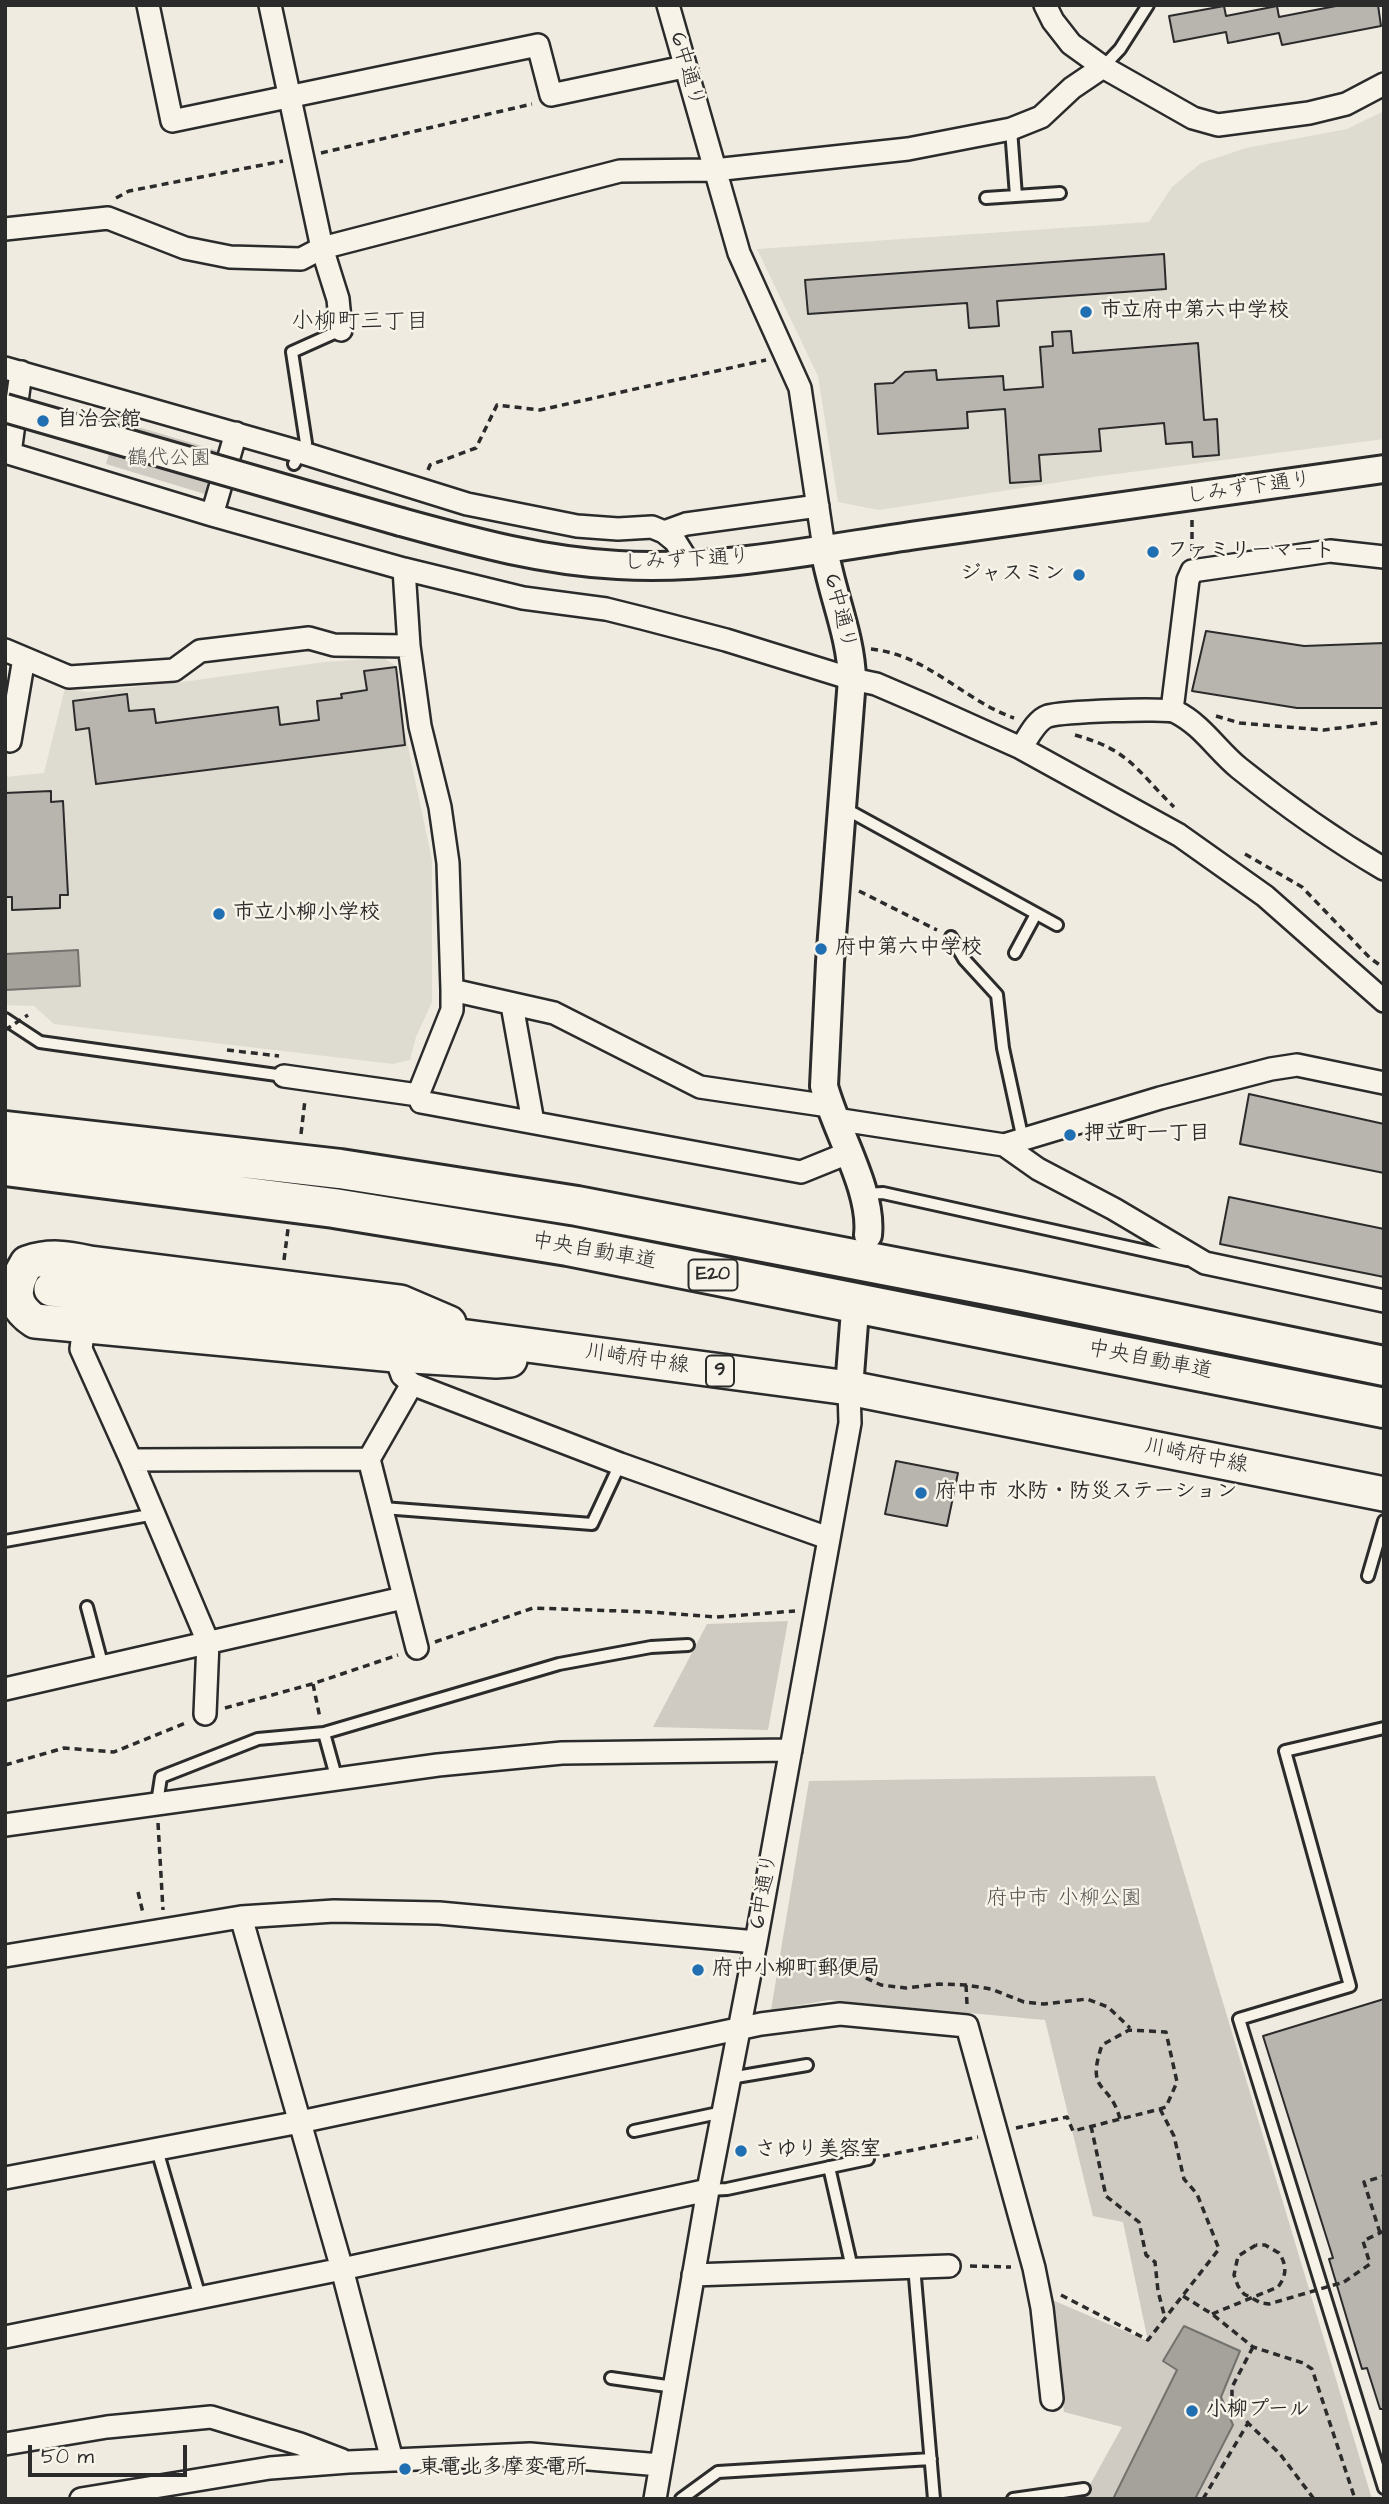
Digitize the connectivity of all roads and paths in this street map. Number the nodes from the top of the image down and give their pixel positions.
1 (148, 5) edge
2 (270, 5) edge
3 (668, 5) edge
4 (1045, 5) edge
5 (1148, 5) edge
6 (684, 67) junction
7 (1103, 67) junction
8 (1384, 83) edge
9 (551, 94) junction
10 (289, 97) junction
11 (1010, 129) junction
12 (302, 157) junction
13 (714, 170) junction
14 (1060, 193) dead end
15 (1016, 196) junction
16 (986, 198) dead end
17 (75, 220) junction
18 (5, 229) edge
19 (322, 248) junction
20 (341, 330) joint
21 (785, 355) junction
22 (13, 370) edge
23 (5, 408) edge
24 (236, 433) junction
25 (8, 453) edge
26 (297, 458) junction
27 (1384, 469) edge
28 (419, 488) junction
29 (818, 506) junction
30 (1192, 513) dead end
31 (212, 515) junction
32 (664, 532) junction
33 (824, 548) junction
34 (1384, 557) edge
35 (690, 565) junction
36 (404, 569) junction
37 (1192, 571) junction
38 (409, 646) junction
39 (15, 654) edge
40 (852, 679) junction
41 (1172, 710) junction
42 (1214, 715) dead end
43 (1384, 722) edge
44 (10, 741) dead end
45 (1021, 748) junction
46 (841, 807) junction
47 (1384, 869) edge
48 (848, 885) dead end
49 (1036, 914) junction
50 (1057, 925) dead end
51 (951, 937) joint
52 (1015, 953) dead end
53 (452, 990) junction
54 (1384, 1001) edge
55 (512, 1005) junction
56 (28, 1015) dead end
57 (5, 1019) edge
58 (5, 1030) edge
59 (220, 1049) dead end
60 (287, 1066) junction
61 (308, 1079) junction
62 (1384, 1083) edge
63 (418, 1095) junction
64 (832, 1112) junction
65 (533, 1122) junction
66 (300, 1136) dead end
67 (1014, 1143) junction
68 (22, 1150) edge
69 (848, 1153) junction
70 (865, 1194) junction
71 (288, 1224) dead end
72 (868, 1235) dead end
73 (1205, 1263) junction
74 (280, 1286) junction
75 (51, 1289) dead end
76 (1384, 1301) edge
77 (854, 1323) dead end
78 (84, 1326) junction
79 (485, 1338) junction
80 (589, 1353) junction
81 (395, 1355) junction
82 (1384, 1366) edge
83 (412, 1384) junction
84 (849, 1388) junction
85 (1384, 1408) edge
86 (369, 1459) junction
87 (131, 1460) junction
88 (620, 1464) junction
89 (1384, 1494) edge
90 (383, 1507) junction
91 (155, 1514) junction
92 (1384, 1521) edge
93 (828, 1538) junction
94 (5, 1541) edge
95 (1368, 1576) dead end
96 (403, 1598) junction
97 (88, 1607) dead end
98 (208, 1642) junction
99 (688, 1645) dead end
100 (417, 1648) dead end
101 (103, 1667) junction
102 (312, 1684) dead end
103 (5, 1689) edge
104 (205, 1714) dead end
105 (1384, 1728) edge
106 (324, 1733) junction
107 (791, 1750) junction
108 (337, 1780) junction
109 (157, 1803) junction
110 (5, 1825) edge
111 (241, 1917) junction
112 (164, 1930) junction
113 (756, 1942) junction
114 (5, 1956) edge
115 (770, 1969) dead end
116 (740, 2028) junction
117 (1130, 2028) dead end
118 (807, 2066) dead end
119 (730, 2078) junction
120 (1160, 2109) junction
121 (723, 2112) junction
122 (1120, 2119) junction
123 (300, 2122) junction
124 (1091, 2126) junction
125 (634, 2131) dead end
126 (997, 2133) junction
127 (157, 2150) junction
128 (867, 2159) joint
129 (829, 2167) junction
130 (1384, 2176) edge
131 (5, 2178) edge
132 (708, 2190) junction
133 (1382, 2232) edge
134 (914, 2266) junction
135 (949, 2266) joint
136 (852, 2268) junction
137 (342, 2269) junction
138 (693, 2275) junction
139 (1036, 2275) junction
140 (200, 2297) junction
141 (1183, 2297) junction
142 (1212, 2314) junction
143 (1166, 2318) junction
144 (5, 2337) edge
145 (1253, 2347) junction
146 (611, 2378) dead end
147 (674, 2387) junction
148 (1052, 2399) dead end
149 (1248, 2423) junction
150 (5, 2444) edge
151 (931, 2459) junction
152 (392, 2460) junction
153 (348, 2462) junction
154 (660, 2465) junction
155 (1384, 2488) edge
156 (1084, 2489) dead end
157 (81, 2499) edge
158 (655, 2499) edge
159 (681, 2499) edge
160 (934, 2499) edge
161 (1013, 2499) edge
162 (1203, 2499) edge
163 (1314, 2499) edge
164 (1355, 2499) edge

1 - 10 street
2 - 10 street
3 - 6 street, 6中通り
4 - 7 street
5 - 7 lane
6 - 9 street
6 - 13 street, 6中通り
7 - 8 street
7 - 11 street
9 - 10 street
9 - 12 path
10 - 12 street
11 - 13 street
11 - 15 lane
12 - 17 path
12 - 19 street
13 - 19 street
13 - 21 street, 6中通り
14 - 15 lane
15 - 16 lane
17 - 18 street
17 - 19 street
19 - 20 street
20 - 26 lane
21 - 28 path
21 - 29 street, 6中通り
22 - 24 street
22 - 25 street
23 - 35 street, しみず下通り, bridge
24 - 26 street
24 - 31 street
25 - 31 street
26 - 28 street
27 - 33 street, しみず下通り
28 - 32 street
29 - 32 street
29 - 33 street, 6中通り
30 - 37 path
31 - 36 street
32 - 35 street
33 - 35 street, しみず下通り
33 - 40 street, 6中通り
34 - 37 street
36 - 38 street
36 - 40 street
37 - 41 street
38 - 39 street
38 - 53 street
39 - 44 street
40 - 45 street
40 - 46 street, 6中通り
41 - 45 street
41 - 47 street
42 - 43 path
45 - 54 street
46 - 49 lane
46 - 64 street, 6中通り
48 - 51 path
49 - 50 lane
49 - 52 lane
51 - 67 lane
53 - 55 street
53 - 63 street
55 - 64 street
55 - 65 street
56 - 58 path, bridge
57 - 60 lane
59 - 60 path
60 - 61 street
61 - 63 street
61 - 66 path
62 - 67 street
63 - 65 street
64 - 67 street
64 - 69 street, 6中通り
65 - 69 street
67 - 73 street
68 - 82 highway, 中央自動車道 / E20
68 - 85 highway, 中央自動車道 / E20
69 - 70 street, 6中通り
70 - 72 street, 6中通り
70 - 73 lane
71 - 74 path
73 - 76 street
74 - 78 main road
74 - 79 main road
75 - 79 main road, 川崎府中線 / 9
77 - 84 street, 6中通り
78 - 81 main road
78 - 87 street
79 - 80 main road, 川崎府中線 / 9
80 - 81 main road
80 - 84 main road, 川崎府中線 / 9
81 - 83 street
83 - 86 street
83 - 88 street
84 - 89 main road, 川崎府中線 / 9
84 - 93 street, 6中通り
86 - 87 street
86 - 90 street
87 - 91 street
88 - 90 lane
88 - 93 street
90 - 96 street
91 - 94 lane
91 - 98 street
92 - 95 lane
93 - 107 street, 6中通り
96 - 98 street
96 - 100 street
97 - 101 lane
98 - 101 street
98 - 104 street
99 - 106 lane
101 - 103 street
102 - 106 path
105 - 155 lane
106 - 108 lane
106 - 109 lane
107 - 108 street
107 - 113 street, 6中通り
108 - 109 street
109 - 110 street
109 - 112 path
111 - 112 street
111 - 113 street
111 - 123 street
112 - 114 street
113 - 116 street, 6中通り
115 - 117 path
116 - 119 street, 6中通り
116 - 123 street
116 - 126 street
118 - 119 lane
119 - 121 street, 6中通り
120 - 122 path
120 - 122 path
120 - 141 path
121 - 125 lane
121 - 132 street, 6中通り
122 - 124 path
123 - 127 street
123 - 137 street
124 - 126 path
124 - 143 path
126 - 128 path
126 - 139 street
127 - 131 street
127 - 140 lane
128 - 129 lane
129 - 132 lane
129 - 136 lane
130 - 133 path
132 - 137 street
132 - 138 street, 6中通り
133 - 142 path, bridge
134 - 135 street
134 - 136 street
134 - 151 lane
135 - 139 path
136 - 138 street
137 - 140 street
137 - 152 street
138 - 147 street, 6中通り
139 - 143 path
139 - 148 street
140 - 144 street
141 - 142 path
141 - 143 path
142 - 145 path
145 - 149 path
145 - 164 path
146 - 147 lane
147 - 154 street, 6中通り
149 - 162 path
149 - 163 path
150 - 153 street
151 - 159 lane
151 - 160 lane
152 - 153 street
152 - 154 street
153 - 157 street
154 - 158 street, 6中通り
156 - 161 lane

